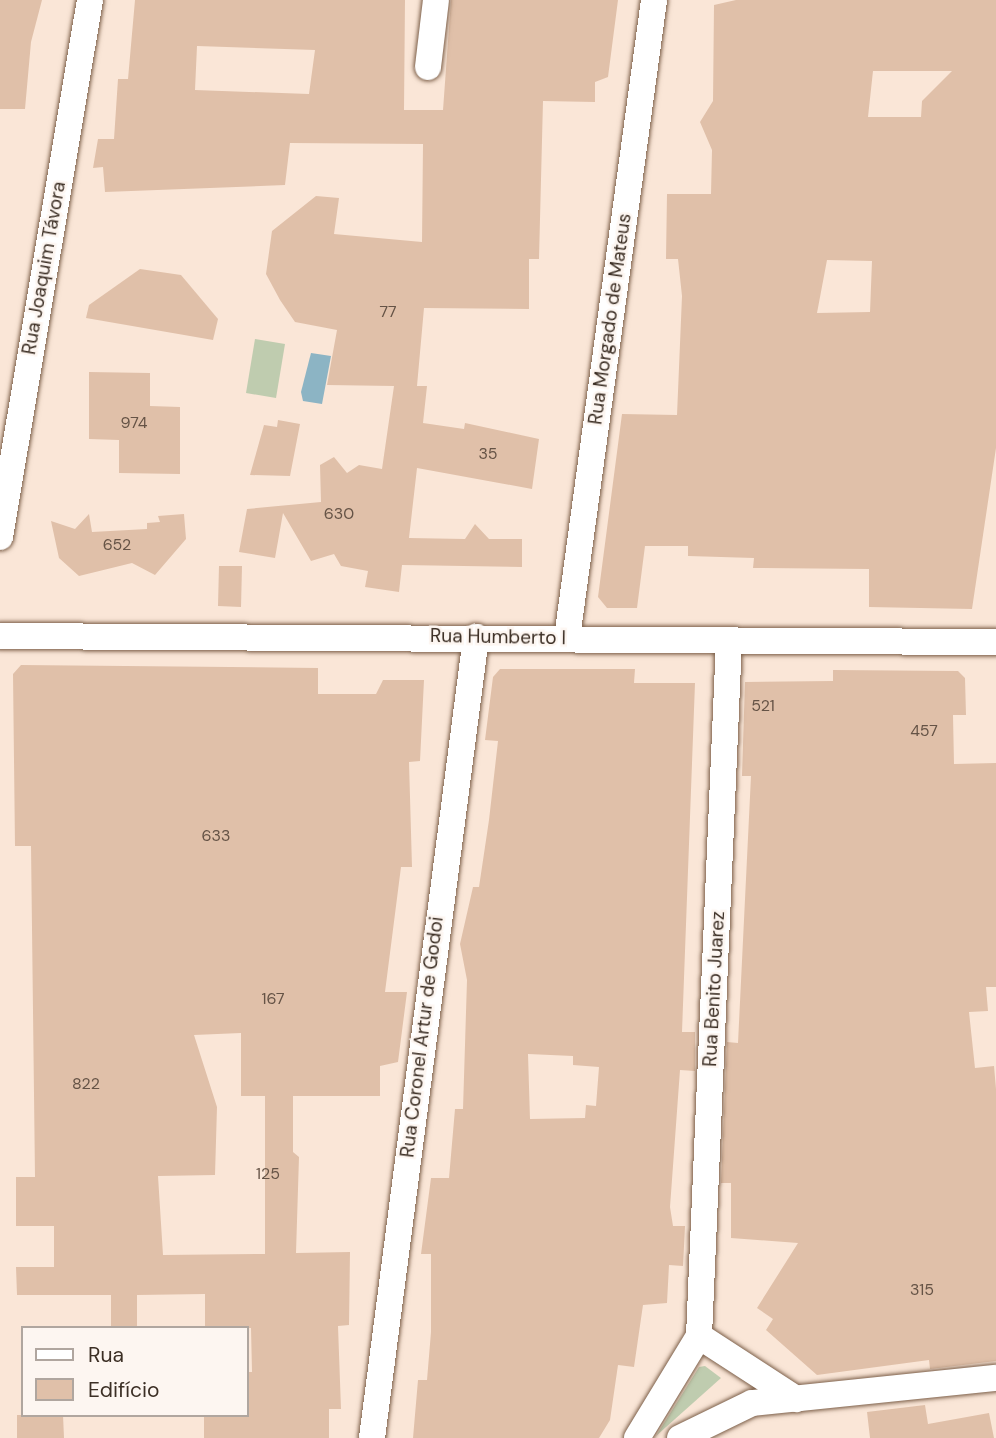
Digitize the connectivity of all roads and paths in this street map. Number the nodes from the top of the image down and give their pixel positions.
1 (90, 0) edge
2 (436, 0) edge
3 (654, 0) edge
4 (428, 67) dead end
5 (0, 537) edge
6 (0, 636) edge
7 (476, 637) junction
8 (566, 638) junction
9 (729, 641) junction
10 (996, 642) edge
11 (699, 1336) junction
12 (996, 1378) edge
13 (796, 1399) junction
14 (372, 1438) edge
15 (637, 1438) edge
16 (681, 1438) edge

1 - 5 street, Rua Joaquim Távora
2 - 4 street
3 - 8 street, Rua Morgado de Mateus
6 - 7 street, Rua Humberto I
7 - 8 street, Rua Humberto I
7 - 14 street, Rua Coronel Artur de Godoi
8 - 9 street, Rua Humberto I
9 - 10 street, Rua Humberto I
9 - 11 street, Rua Benito Juarez
11 - 13 street
11 - 15 street
12 - 13 street
13 - 16 street

